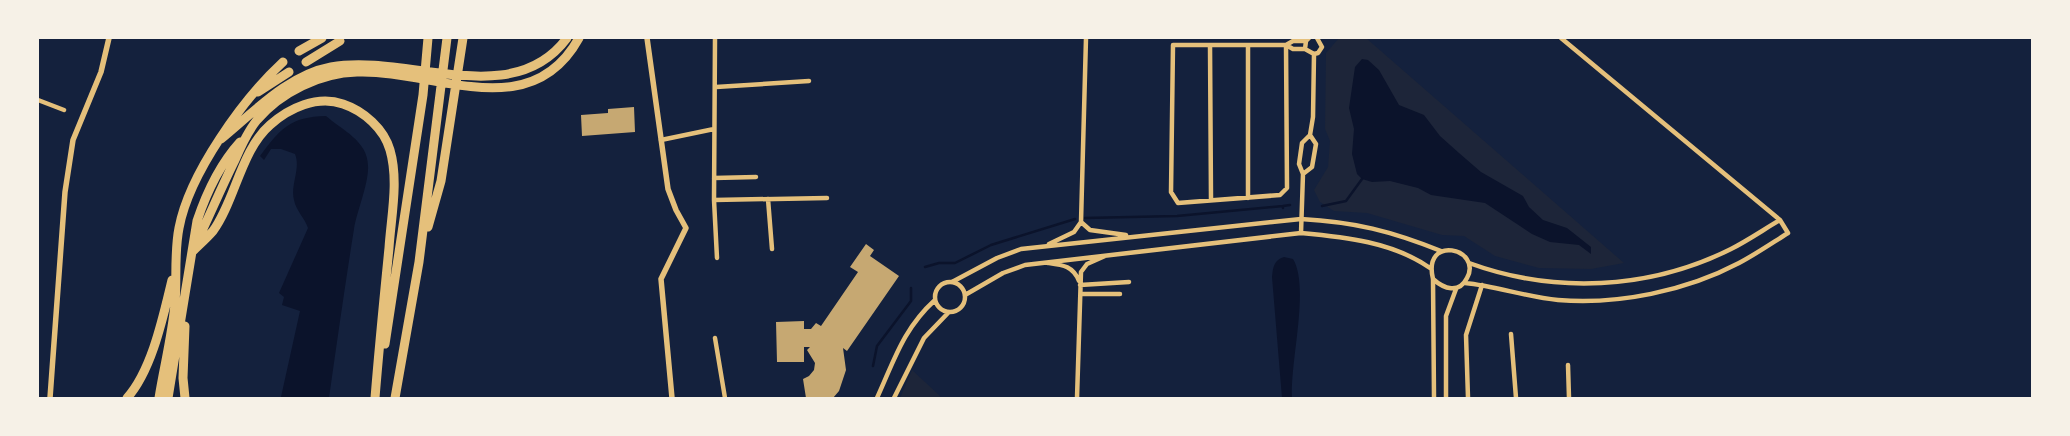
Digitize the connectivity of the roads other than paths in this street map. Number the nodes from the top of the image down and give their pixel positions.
1 (109, 38) edge
2 (322, 38) edge
3 (428, 38) edge
4 (447, 38) edge
5 (463, 38) edge
6 (567, 38) edge
7 (579, 38) edge
8 (647, 38) edge
9 (715, 38) edge
10 (1086, 38) edge
11 (1317, 38) edge
12 (1326, 38) edge
13 (1561, 38) edge
14 (1307, 39) edge
15 (340, 41) dead end
16 (1322, 42) junction
17 (1210, 45) junction
18 (1248, 45) junction
19 (1286, 45) junction
20 (1305, 49) junction
21 (299, 51) dead end
22 (1314, 54) junction
23 (283, 62) dead end
24 (306, 62) dead end
25 (289, 72) dead end
26 (809, 80) dead end
27 (716, 88) junction
28 (38, 100) edge
29 (248, 100) junction
30 (64, 110) dead end
31 (714, 129) junction
32 (1310, 135) junction
33 (221, 139) junction
34 (661, 140) junction
35 (1303, 174) junction
36 (756, 176) dead end
37 (714, 178) junction
38 (827, 198) dead end
39 (1248, 198) junction
40 (768, 199) junction
41 (714, 200) junction
42 (1210, 200) junction
43 (1301, 218) junction
44 (1780, 220) junction
45 (1081, 222) junction
46 (1301, 234) junction
47 (1136, 236) junction
48 (1043, 246) junction
49 (772, 248) dead end
50 (1441, 251) junction
51 (192, 252) junction
52 (1111, 254) junction
53 (717, 258) dead end
54 (177, 259) junction
55 (419, 262) junction
56 (1043, 262) junction
57 (1469, 263) junction
58 (1430, 268) junction
59 (188, 272) junction
60 (1433, 279) junction
61 (952, 282) junction
62 (1129, 282) dead end
63 (1465, 283) junction
64 (1080, 285) junction
65 (1482, 285) junction
66 (1456, 289) junction
67 (1081, 294) junction
68 (1120, 294) dead end
69 (965, 295) junction
70 (935, 300) junction
71 (948, 313) junction
72 (1512, 334) dead end
73 (715, 338) dead end
74 (1568, 366) dead end
75 (1434, 397) edge
76 (1446, 397) edge
77 (50, 398) edge
78 (127, 398) edge
79 (159, 398) edge
80 (168, 398) edge
81 (185, 398) edge
82 (376, 398) edge
83 (395, 398) edge
84 (672, 398) edge
85 (725, 398) edge
86 (877, 398) edge
87 (894, 398) edge
88 (1077, 398) edge
89 (1468, 398) edge
90 (1516, 398) edge
91 (1569, 398) edge

1 - 77 street
2 - 21 highway
3 - 82 highway
4 - 55 highway
5 - 55 highway
6 - 33 highway
7 - 51 highway
8 - 34 street
9 - 27 street
10 - 45 street
11 - 16 street
12 - 16 street
13 - 44 street
14 - 19 street
14 - 20 street
15 - 24 highway
16 - 22 street
17 - 18 street
17 - 42 street
17 - 42 street
18 - 19 street
18 - 39 street
19 - 20 street
19 - 39 street
20 - 22 street
22 - 32 street
23 - 29 highway
25 - 29 highway
26 - 27 street
27 - 31 street
28 - 30 street
29 - 33 highway
31 - 34 street
31 - 37 street
32 - 35 street
32 - 35 street
33 - 54 highway
34 - 84 street
35 - 43 street
36 - 37 street
37 - 41 street
38 - 40 street
39 - 42 street
40 - 41 street
40 - 49 street
41 - 53 street
43 - 46 street
43 - 47 street
43 - 50 street
44 - 57 street
44 - 65 street
45 - 47 street
45 - 48 street
46 - 52 street
46 - 58 street
47 - 48 street
48 - 61 street
50 - 57 street
50 - 58 street
51 - 59 highway
51 - 82 highway
52 - 56 street
52 - 64 street
54 - 78 highway
54 - 79 highway
55 - 83 highway
56 - 64 street
56 - 69 street
57 - 63 street
58 - 60 street
59 - 80 highway
59 - 81 highway
60 - 66 street
60 - 75 street
61 - 69 street
61 - 70 street
62 - 64 street
63 - 65 street
63 - 66 street
64 - 67 street
65 - 89 street
66 - 76 street
67 - 68 street
67 - 88 street
69 - 71 street
70 - 71 street
70 - 86 street
71 - 87 street
72 - 90 street
73 - 85 street
74 - 91 street
75 - 76 street

